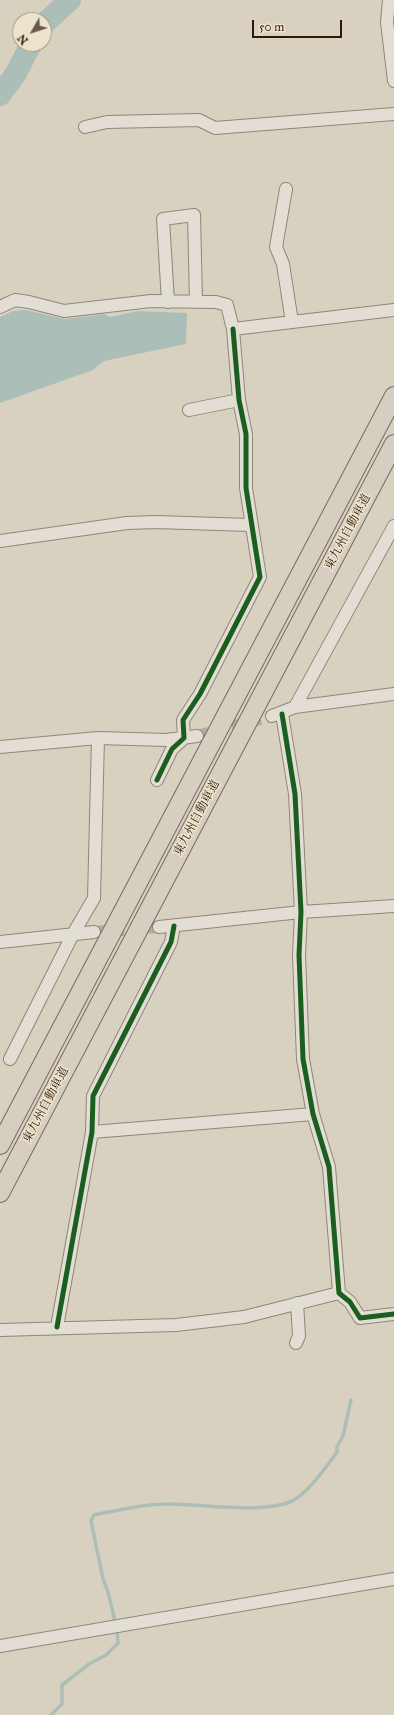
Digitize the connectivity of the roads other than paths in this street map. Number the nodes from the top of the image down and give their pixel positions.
1 (389, 0) edge
2 (394, 81) edge
3 (394, 114) edge
4 (85, 127) dead end
5 (286, 189) dead end
6 (168, 302) junction
7 (196, 302) junction
8 (0, 307) edge
9 (394, 310) edge
10 (292, 322) junction
11 (233, 329) junction
12 (394, 396) edge
13 (239, 400) junction
14 (189, 410) dead end
15 (394, 444) edge
16 (250, 525) junction
17 (394, 526) edge
18 (0, 541) edge
19 (394, 694) edge
20 (296, 707) junction
21 (197, 736) tunnel mouth
22 (98, 738) junction
23 (184, 738) junction
24 (0, 747) edge
25 (157, 780) dead end
26 (394, 906) edge
27 (301, 912) junction
28 (174, 926) junction
29 (159, 927) tunnel mouth
30 (94, 932) tunnel mouth
31 (73, 934) junction
32 (0, 942) edge
33 (10, 1059) dead end
34 (313, 1114) junction
35 (92, 1132) junction
36 (0, 1145) edge
37 (0, 1193) edge
38 (339, 1292) junction
39 (297, 1303) junction
40 (394, 1314) edge
41 (57, 1327) junction
42 (0, 1330) edge
43 (296, 1344) dead end
44 (394, 1579) edge
45 (0, 1646) edge

1 - 2 street
3 - 4 street
5 - 10 street
6 - 7 street
6 - 7 street
6 - 8 street
7 - 11 street
9 - 10 street
10 - 11 street
11 - 13 street
12 - 36 highway, 東九州自動車道
13 - 14 street
13 - 16 street
15 - 37 highway, 東九州自動車道
16 - 18 street
16 - 23 street
17 - 20 street
19 - 20 street
20 - 27 street
21 - 23 street
22 - 23 street
22 - 24 street
22 - 31 street
23 - 25 street
26 - 27 street
27 - 28 street
27 - 34 street
28 - 29 street
28 - 35 street
30 - 31 street
31 - 32 street
31 - 33 street
34 - 35 street
34 - 38 street
35 - 41 street
38 - 39 street
38 - 40 street
39 - 41 street
39 - 43 street
41 - 42 street
44 - 45 street

